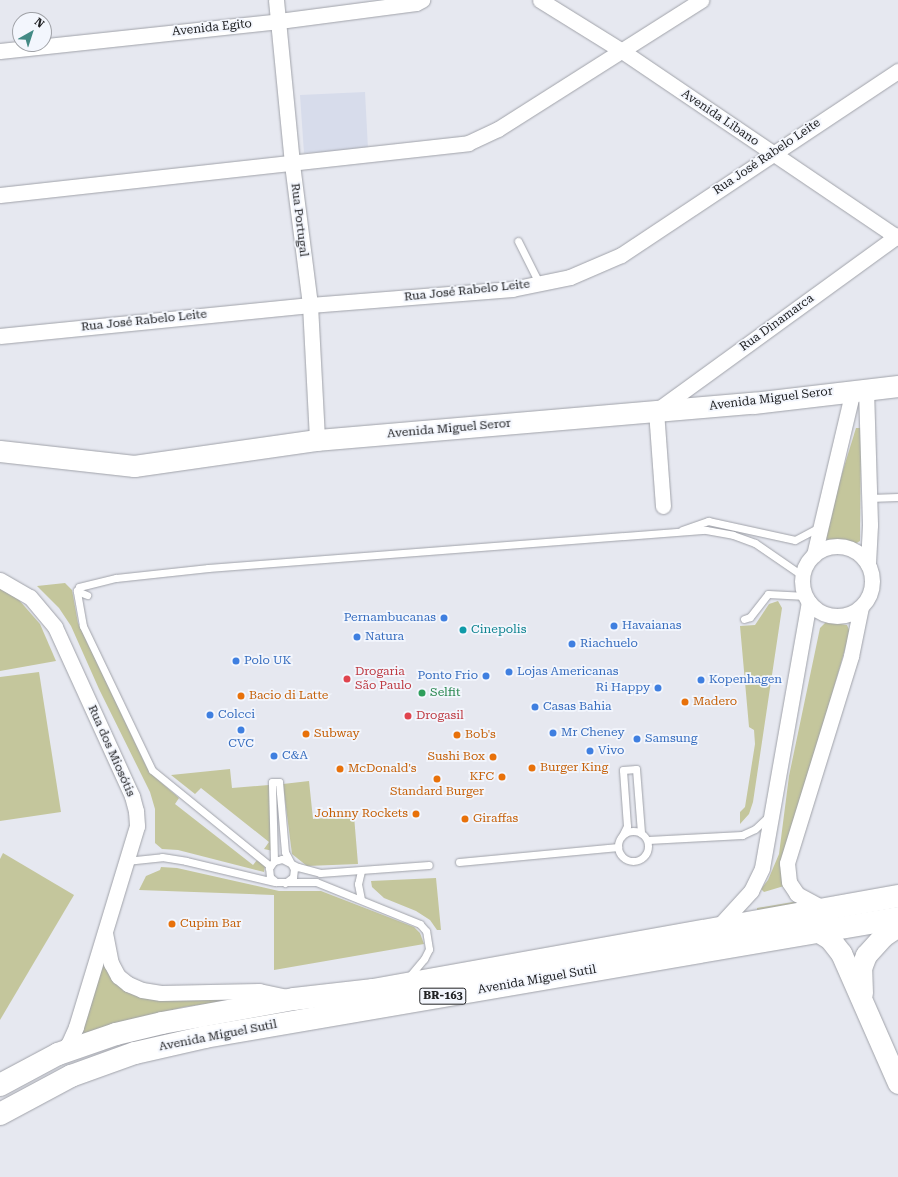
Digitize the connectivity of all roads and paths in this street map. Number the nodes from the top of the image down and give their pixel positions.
1 (276, 0) edge
2 (540, 0) edge
3 (701, 0) edge
4 (418, 1) edge
5 (279, 21) junction
6 (0, 51) edge
7 (622, 51) junction
8 (898, 70) edge
9 (771, 154) junction
10 (292, 164) junction
11 (0, 195) edge
12 (897, 237) edge
13 (518, 241) dead end
14 (539, 283) junction
15 (310, 305) junction
16 (0, 336) edge
17 (898, 386) edge
18 (859, 389) junction
19 (656, 411) junction
20 (317, 440) junction
21 (0, 451) edge
22 (898, 497) edge
23 (870, 498) junction
24 (663, 506) dead end
25 (821, 525) junction
26 (676, 532) junction
27 (814, 555) junction
28 (868, 564) junction
29 (803, 576) junction
30 (0, 580) edge
31 (77, 591) junction
32 (87, 595) dead end
33 (808, 599) junction
34 (861, 607) junction
35 (744, 619) dead end
36 (772, 811) junction
37 (641, 833) junction
38 (622, 836) junction
39 (648, 840) junction
40 (618, 847) junction
41 (126, 861) junction
42 (290, 862) junction
43 (459, 862) dead end
44 (272, 864) junction
45 (429, 865) dead end
46 (361, 871) junction
47 (341, 872) junction
48 (276, 882) junction
49 (316, 882) junction
50 (283, 884) junction
51 (898, 896) edge
52 (362, 899) junction
53 (823, 908) junction
54 (898, 918) edge
55 (898, 926) edge
56 (718, 927) junction
57 (104, 928) junction
58 (819, 932) junction
59 (401, 985) junction
60 (294, 999) junction
61 (865, 1006) junction
62 (58, 1054) junction
63 (898, 1083) edge
64 (0, 1085) edge
65 (0, 1114) edge

1 - 5 street, Rua Portugal
2 - 7 street, Avenida Libano
3 - 7 street
4 - 5 street, Avenida Egito
5 - 6 street, Avenida Egito
5 - 10 street, Rua Portugal
7 - 9 street, Avenida Libano
7 - 10 street
8 - 9 street, Rua José Rabelo Leite
9 - 12 street, Avenida Libano
9 - 14 street, Rua José Rabelo Leite
10 - 11 street
10 - 15 street, Rua Portugal
12 - 19 street, Rua Dinamarca
13 - 14 lane
14 - 15 street, Rua José Rabelo Leite
15 - 16 street, Rua José Rabelo Leite
15 - 20 street, Rua Portugal
17 - 18 street, Avenida Miguel Seror
18 - 19 street, Avenida Miguel Seror
18 - 23 street
18 - 25 street
19 - 20 street, Avenida Miguel Seror
19 - 24 street
20 - 21 street, Avenida Miguel Seror
22 - 23 lane
23 - 28 street
25 - 26 lane
25 - 27 street
26 - 29 lane
26 - 31 lane
27 - 28 street
27 - 29 street
28 - 34 street
29 - 33 street
30 - 41 street, Rua dos Miosótis
31 - 32 lane
31 - 44 lane
33 - 34 street
33 - 35 lane
33 - 36 street
34 - 53 street
36 - 39 lane
36 - 56 street
37 - 38 lane
37 - 38 lane
37 - 39 lane
38 - 40 lane
39 - 40 lane
40 - 43 lane
41 - 48 lane
41 - 57 street, Rua dos Miosótis
42 - 44 lane
42 - 44 lane
42 - 47 lane
42 - 50 lane
44 - 48 lane
45 - 46 lane
46 - 47 lane
46 - 52 lane
47 - 49 lane
48 - 50 lane
49 - 50 lane
49 - 52 lane
51 - 53 highway, Avenida Miguel Sutil / BR-163
52 - 59 lane
53 - 56 highway, Avenida Miguel Sutil / BR-163
54 - 58 highway, Avenida Miguel Sutil / BR-163
55 - 61 street
56 - 59 highway, Avenida Miguel Sutil / BR-163
57 - 60 street, Rua dos Miosótis
57 - 62 street, Rua dos Miosótis
58 - 61 street
58 - 65 highway, Avenida Miguel Sutil / BR-163
59 - 60 highway, Avenida Miguel Sutil / BR-163
60 - 62 highway, Avenida Miguel Sutil / BR-163
61 - 63 street
62 - 64 highway, Avenida Miguel Sutil / BR-163

